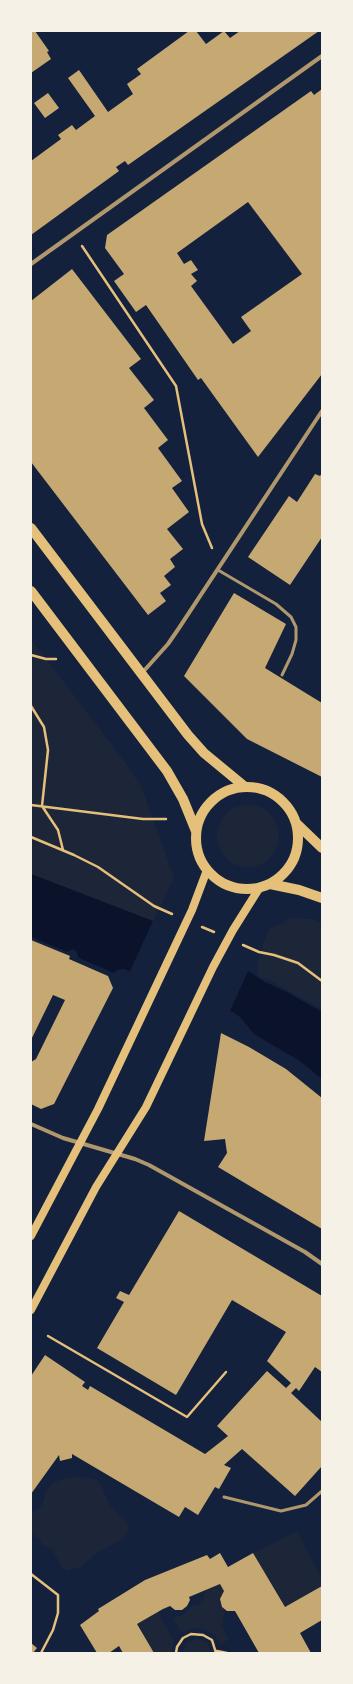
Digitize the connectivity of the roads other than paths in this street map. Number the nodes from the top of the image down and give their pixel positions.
1 (322, 56) edge
2 (31, 264) edge
3 (322, 411) edge
4 (31, 528) edge
5 (218, 570) junction
6 (31, 591) edge
7 (141, 674) junction
8 (282, 675) dead end
9 (244, 786) junction
10 (296, 823) junction
11 (196, 831) junction
12 (322, 848) edge
13 (207, 870) junction
14 (270, 884) junction
15 (260, 888) junction
16 (322, 898) edge
17 (31, 1124) edge
18 (81, 1144) junction
19 (117, 1154) junction
20 (31, 1236) edge
21 (322, 1264) edge
22 (31, 1310) edge
23 (322, 1491) edge
24 (224, 1497) dead end

1 - 2 street
3 - 5 street
4 - 7 main road
5 - 7 street
5 - 8 lane
6 - 11 main road
7 - 9 main road
9 - 10 main road
9 - 11 main road
10 - 12 main road
10 - 14 main road
11 - 13 main road
13 - 15 main road
13 - 18 main road
14 - 15 main road
14 - 16 main road
15 - 19 main road
17 - 18 street
18 - 19 street
18 - 20 main road
19 - 21 street
19 - 22 main road
23 - 24 lane

